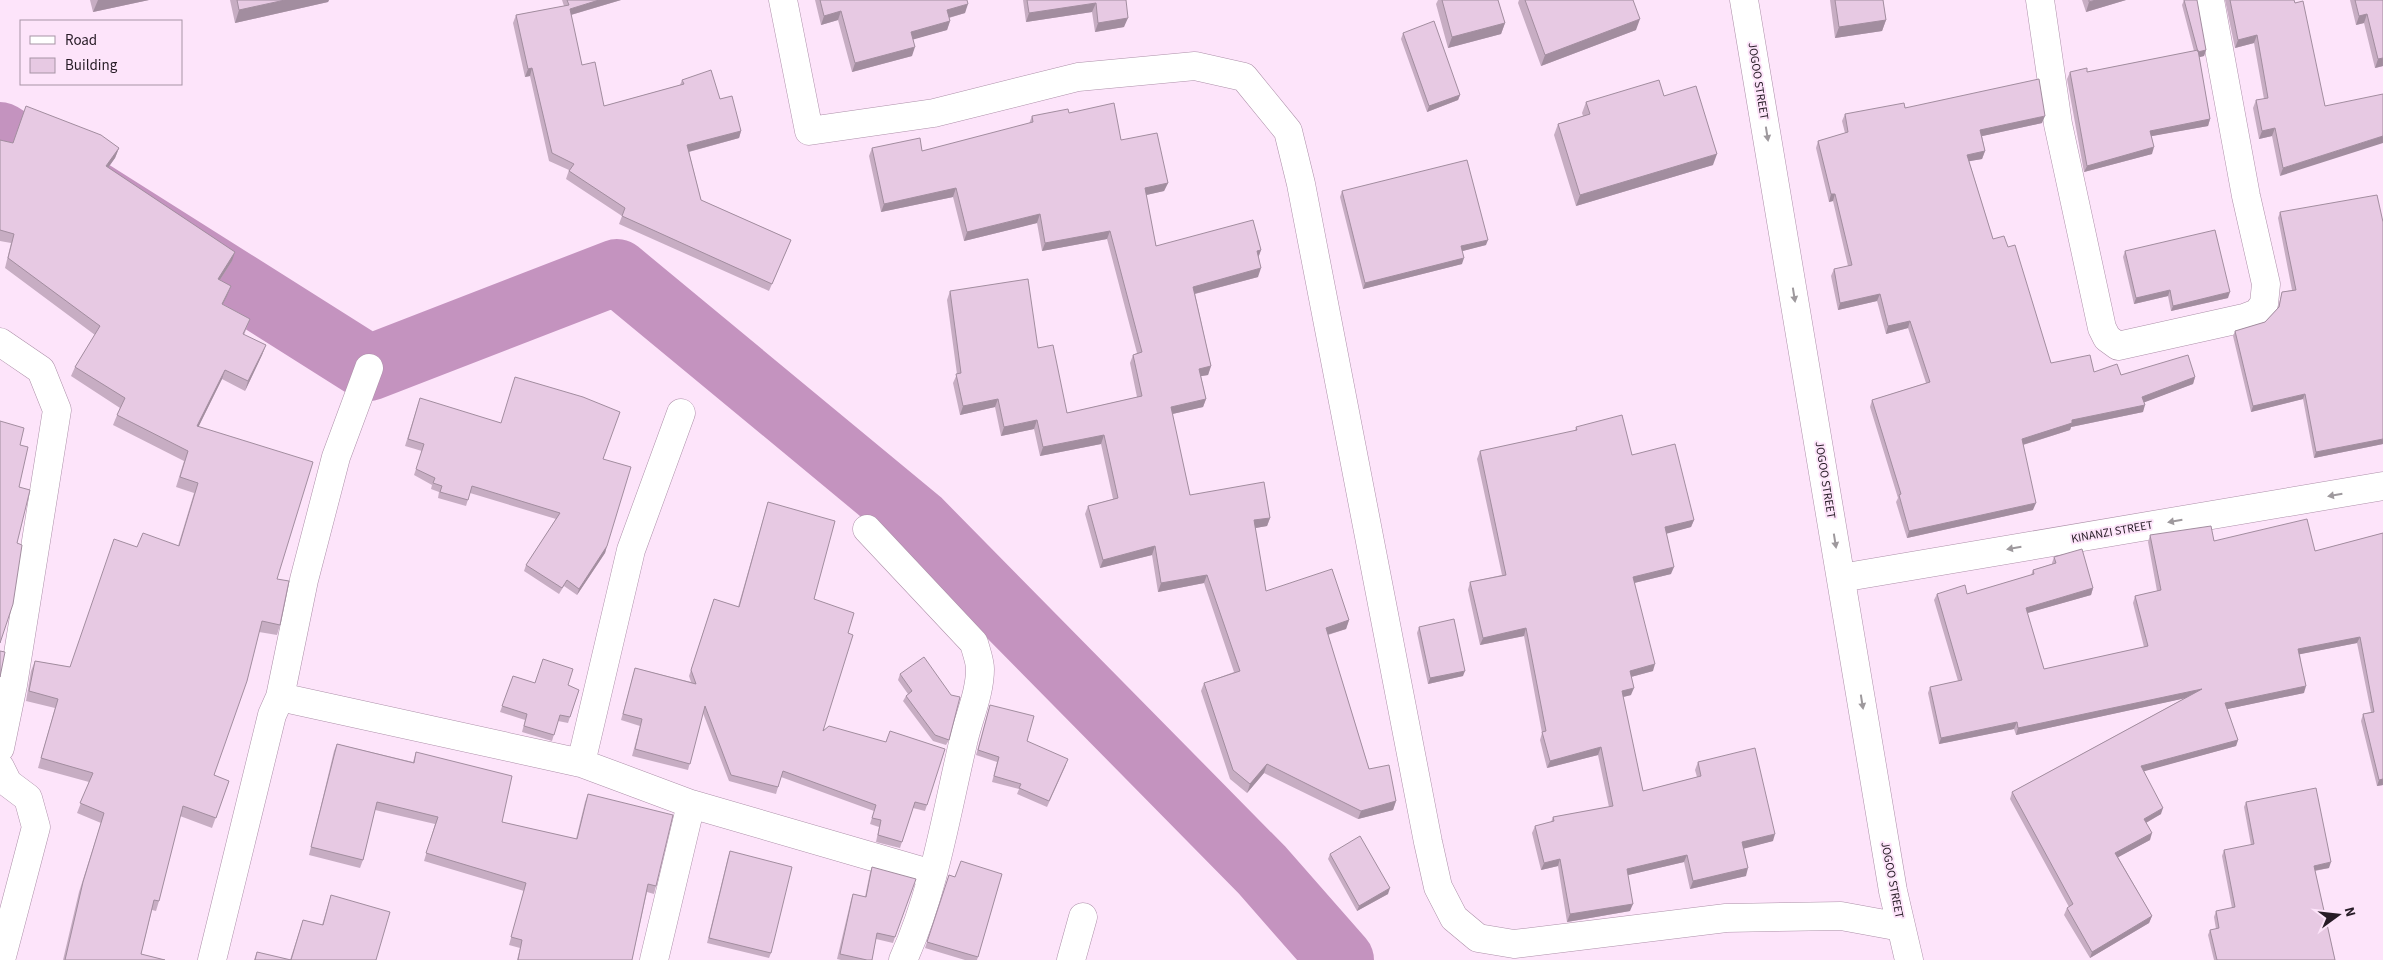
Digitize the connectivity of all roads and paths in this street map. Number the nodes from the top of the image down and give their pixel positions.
1 (783, 0) edge
2 (1744, 0) edge
3 (2040, 0) edge
4 (2210, 0) edge
5 (0, 342) edge
6 (369, 368) dead end
7 (681, 412) dead end
8 (2383, 486) edge
9 (867, 529) dead end
10 (1841, 578) junction
11 (280, 696) junction
12 (0, 748) edge
13 (581, 763) junction
14 (0, 767) edge
15 (691, 804) junction
16 (932, 874) junction
17 (1083, 917) dead end
18 (1901, 926) junction
19 (1, 960) edge
20 (212, 960) edge
21 (654, 960) edge
22 (903, 960) edge
23 (1071, 960) edge
24 (1909, 960) edge

1 - 18 street
2 -> 10 street, JOGOO STREET
3 - 4 street
5 - 12 street
6 - 11 street
7 - 13 street
8 -> 10 street, KINANZI STREET
9 - 16 street
10 -> 18 street, JOGOO STREET
11 - 13 street
11 - 20 street
13 - 15 street
14 - 19 street
15 - 16 street
15 - 21 street
16 - 22 street
17 - 23 street
18 - 24 street, JOGOO STREET

